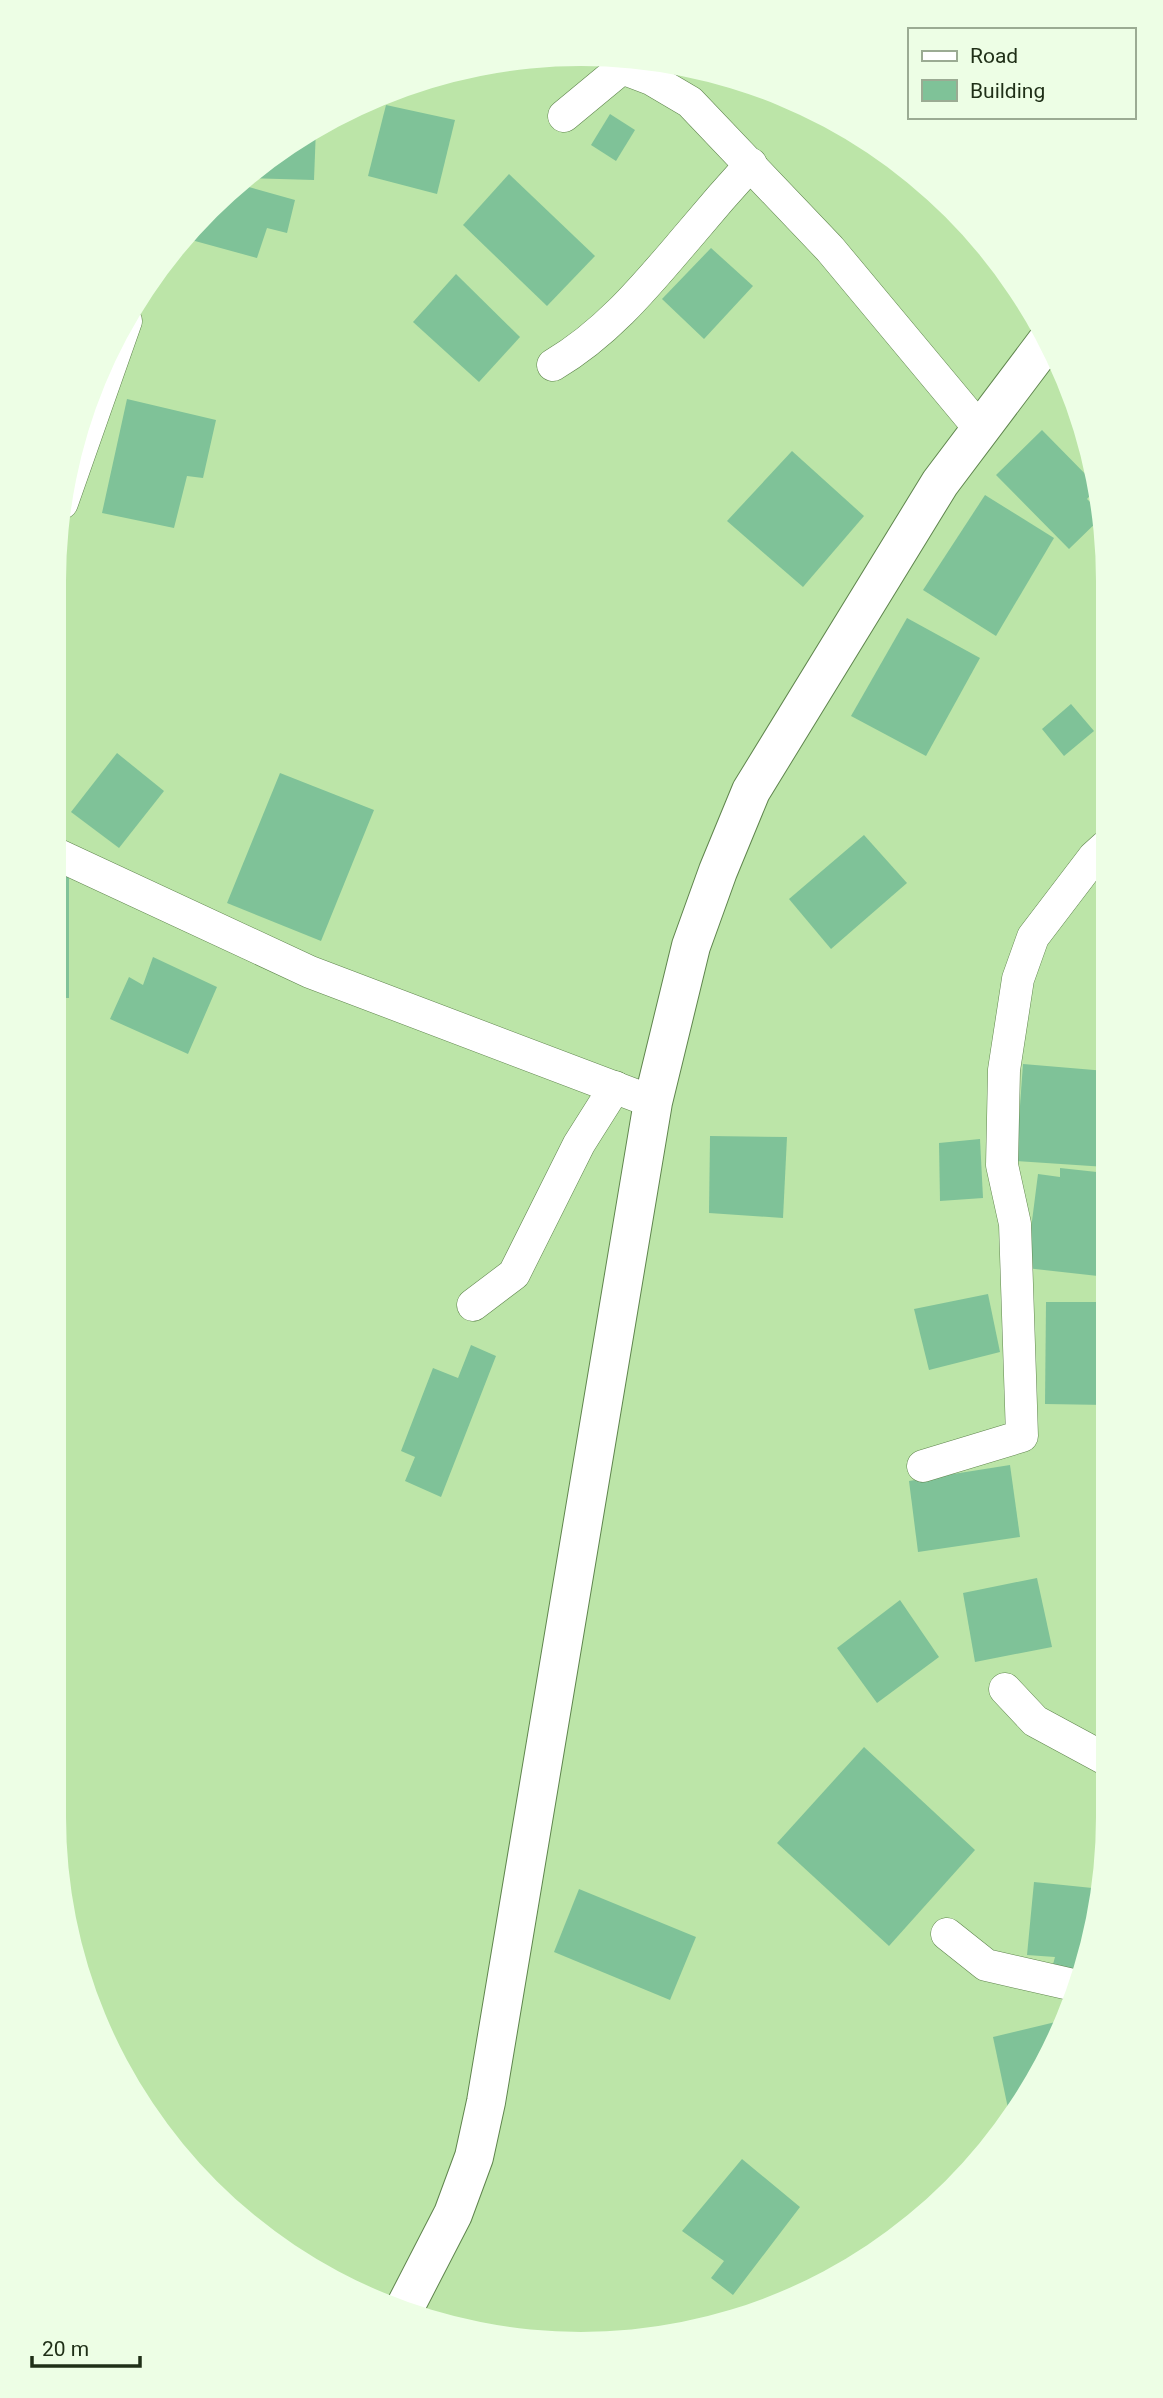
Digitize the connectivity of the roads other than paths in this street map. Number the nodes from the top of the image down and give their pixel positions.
1 (621, 69) edge
2 (624, 69) edge
3 (564, 116) dead end
4 (751, 164) junction
5 (1040, 349) edge
6 (553, 365) dead end
7 (980, 429) junction
8 (1096, 855) edge
9 (66, 859) edge
10 (615, 1087) junction
11 (653, 1102) junction
12 (472, 1306) dead end
13 (923, 1466) dead end
14 (1005, 1689) dead end
15 (1096, 1754) edge
16 (947, 1934) dead end
17 (1068, 1984) edge
18 (408, 2301) edge

1 - 3 street
2 - 4 street
4 - 6 street
4 - 7 street
5 - 7 street
7 - 11 street
8 - 13 street
9 - 10 street
10 - 11 street
10 - 12 street
11 - 18 street
14 - 15 street
16 - 17 street

